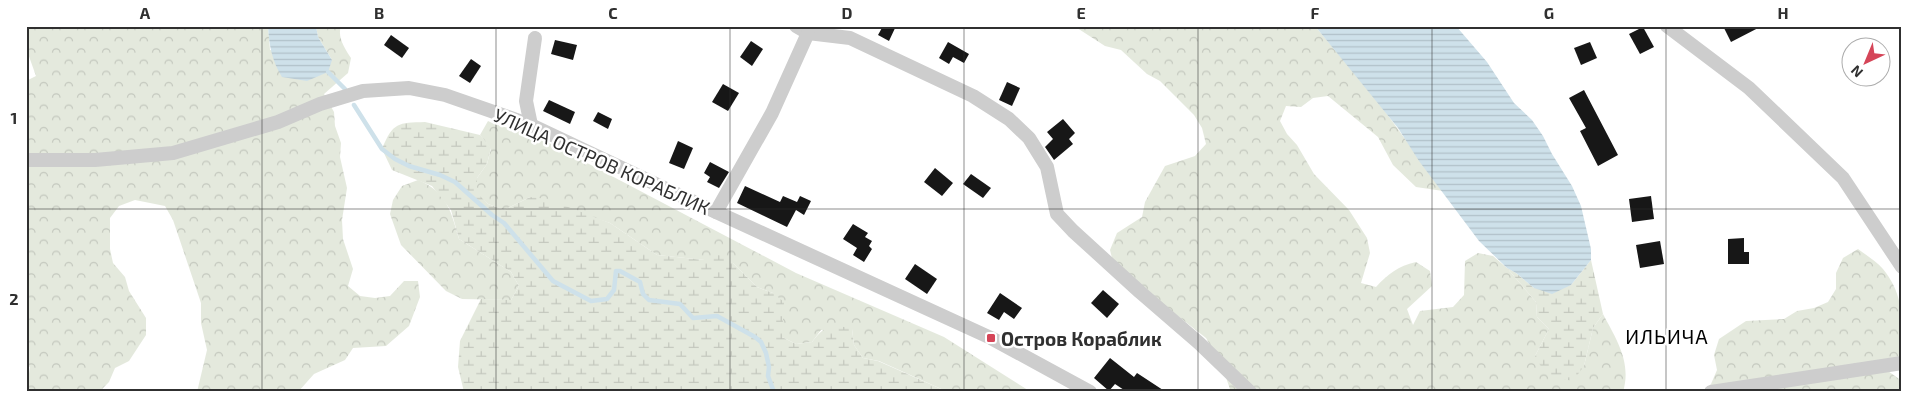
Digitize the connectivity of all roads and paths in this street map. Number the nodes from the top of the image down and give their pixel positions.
1 (1667, 26) edge
2 (802, 30) edge
3 (534, 38) dead end
4 (531, 125) junction
5 (26, 160) edge
6 (716, 212) junction
7 (1902, 267) edge
8 (1902, 363) edge
9 (1090, 392) edge
10 (1250, 392) edge
11 (1711, 392) edge

1 - 7 street
2 - 6 street
2 - 10 street
3 - 4 street
4 - 5 street, УЛИЦА ОСТРОВ КОРАБЛИК
4 - 6 street, УЛИЦА ОСТРОВ КОРАБЛИК
6 - 9 street, УЛИЦА ОСТРОВ КОРАБЛИК
8 - 11 street

